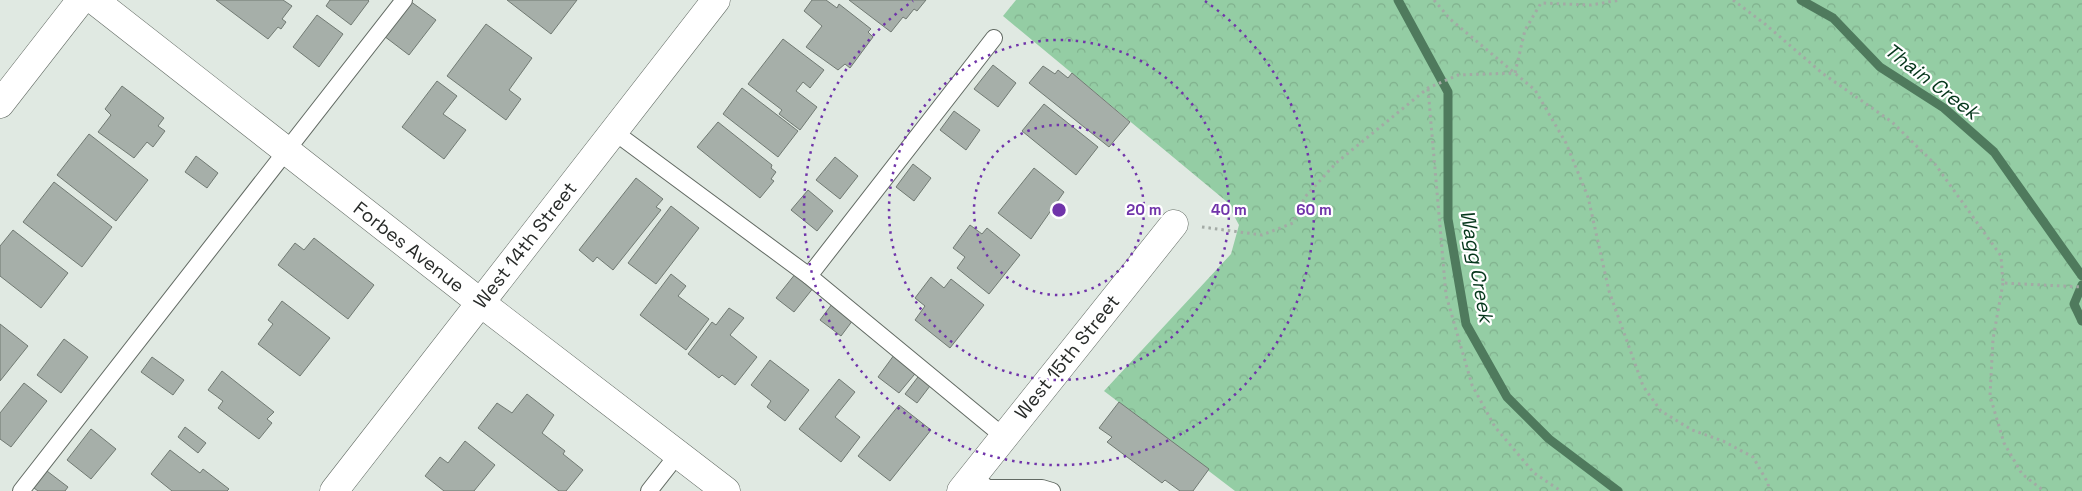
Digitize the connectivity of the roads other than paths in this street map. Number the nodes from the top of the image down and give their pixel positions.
1 (81, 0) edge
2 (94, 0) edge
3 (404, 0) edge
4 (716, 0) edge
5 (994, 38) dead end
6 (0, 104) edge
7 (613, 131) junction
8 (287, 151) junction
9 (1174, 224) road end
10 (809, 276) junction
11 (481, 303) junction
12 (1003, 436) junction
13 (678, 454) junction
14 (967, 484) edge
15 (21, 491) edge
16 (334, 491) edge
17 (649, 491) edge
18 (726, 491) edge
19 (1052, 491) edge

1 - 6 street
2 - 8 street, Forbes Avenue
3 - 8 lane
4 - 7 street, West 14th Street
5 - 10 lane
7 - 10 lane
7 - 11 street, West 14th Street
8 - 11 street, Forbes Avenue
8 - 15 lane
9 - 12 street, West 15th Street
10 - 12 lane
11 - 13 street, Forbes Avenue
11 - 16 street, West 14th Street
12 - 14 street, West 15th Street
13 - 17 lane
13 - 18 street, Forbes Avenue
14 - 19 lane

